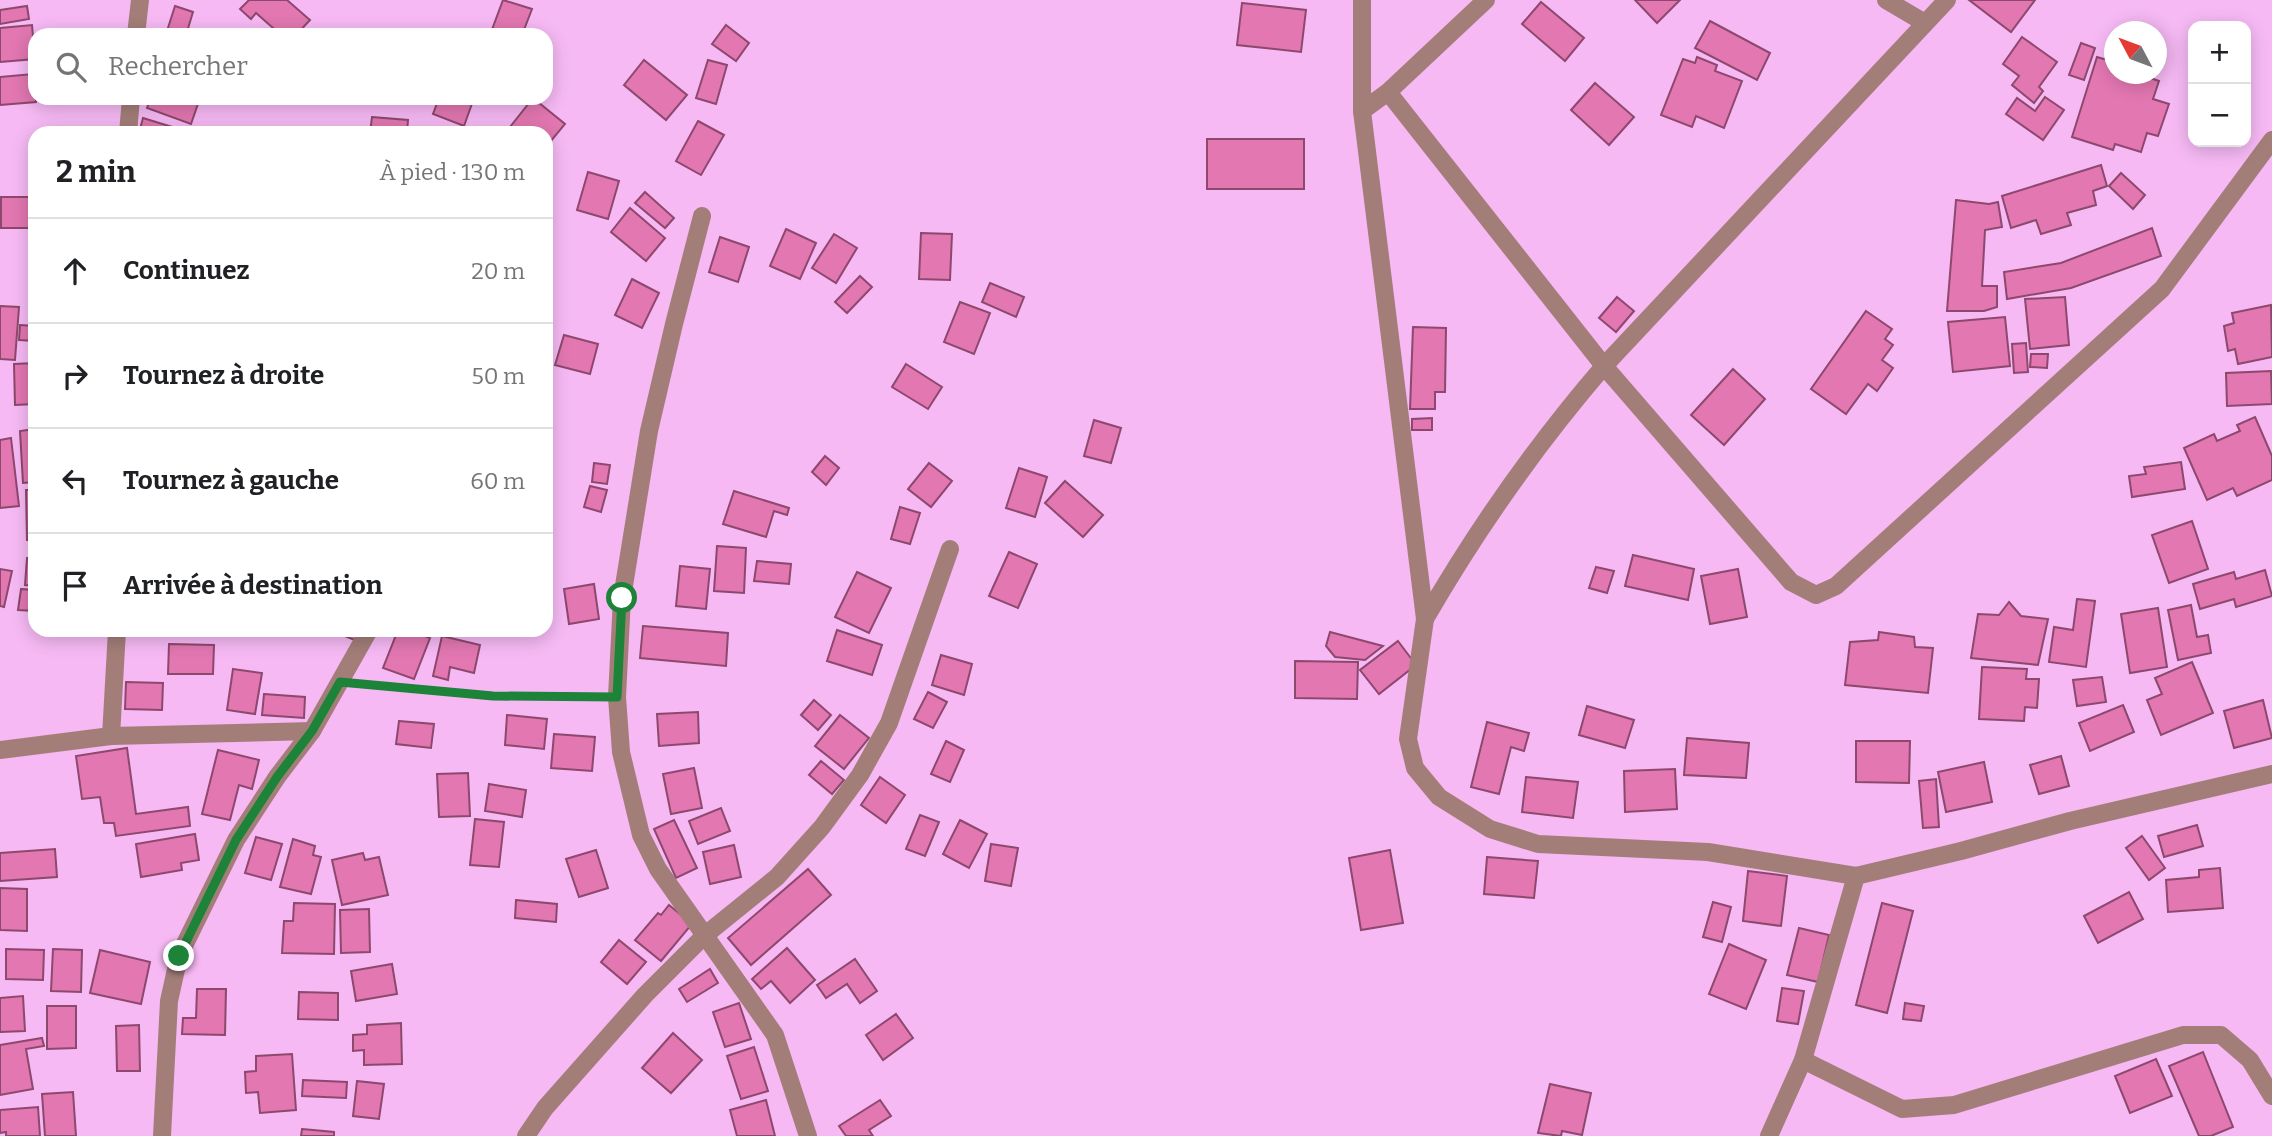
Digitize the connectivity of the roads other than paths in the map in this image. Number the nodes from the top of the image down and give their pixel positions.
1 (140, 0) edge
2 (1363, 0) edge
3 (1486, 0) edge
4 (1886, 0) edge
5 (1947, 0) edge
6 (1925, 23) junction
7 (137, 28) edge
8 (1388, 92) junction
9 (130, 105) edge
10 (1362, 111) junction
11 (129, 126) edge
12 (2272, 140) edge
13 (702, 216) dead end
14 (1604, 366) junction
15 (950, 549) dead end
16 (1424, 619) junction
17 (117, 637) edge
18 (365, 637) edge
19 (312, 731) junction
20 (111, 736) junction
21 (0, 750) edge
22 (2272, 774) edge
23 (1856, 876) junction
24 (704, 936) junction
25 (1803, 1060) junction
26 (2272, 1096) edge
27 (162, 1136) edge
28 (526, 1136) edge
29 (808, 1136) edge
30 (1769, 1136) edge

1 - 7 street
2 - 10 street
3 - 8 street
4 - 6 street
5 - 6 street
6 - 14 street
8 - 10 street
8 - 14 street
9 - 11 street
10 - 16 street
12 - 14 street
13 - 24 street
14 - 16 street
15 - 24 street
16 - 23 street
17 - 20 street
18 - 19 street
19 - 20 street
19 - 27 street
20 - 21 street
22 - 23 street
23 - 25 street
24 - 28 street
24 - 29 street
25 - 26 street
25 - 30 street

